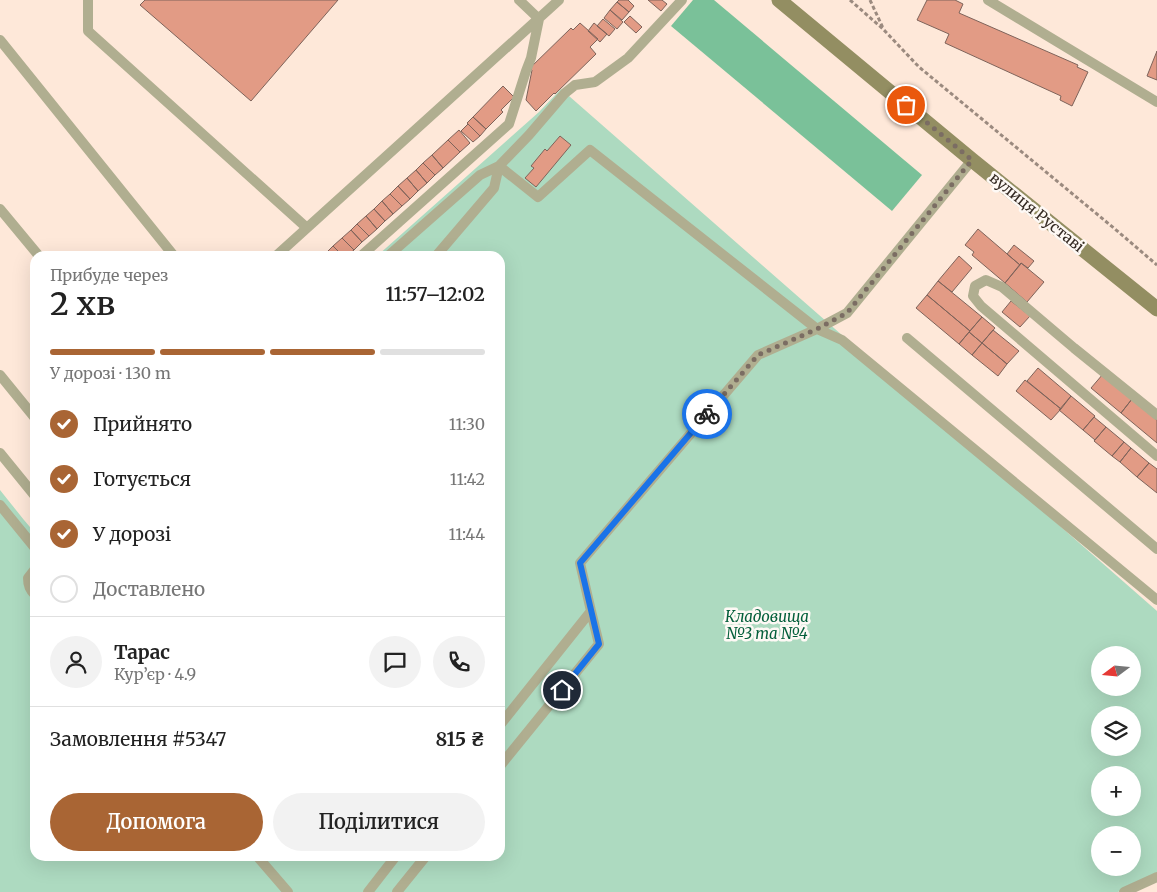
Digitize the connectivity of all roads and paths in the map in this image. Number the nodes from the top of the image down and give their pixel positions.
1 (88, 0) edge
2 (519, 0) edge
3 (559, 0) edge
4 (682, 0) edge
5 (779, 0) edge
6 (850, 0) edge
7 (870, 0) edge
8 (988, 0) edge
9 (539, 19) junction
10 (884, 31) junction
11 (0, 40) edge
12 (1157, 102) edge
13 (972, 160) junction
14 (499, 166) junction
15 (0, 208) edge
16 (307, 228) junction
17 (35, 251) edge
18 (170, 251) edge
19 (282, 251) edge
20 (368, 251) edge
21 (394, 251) edge
22 (440, 251) edge
23 (1157, 265) edge
24 (1157, 308) edge
25 (817, 329) junction
26 (907, 338) dead end
27 (0, 375) edge
28 (30, 412) edge
29 (1157, 415) edge
30 (0, 453) edge
31 (1157, 456) edge
32 (30, 490) edge
33 (0, 505) edge
34 (30, 542) edge
35 (1157, 549) edge
36 (30, 575) edge
37 (30, 590) edge
38 (1157, 600) edge
39 (591, 611) junction
40 (505, 719) edge
41 (505, 760) edge
42 (262, 861) edge
43 (392, 861) edge
44 (422, 861) edge
45 (1157, 878) edge
46 (288, 892) edge
47 (368, 892) edge
48 (396, 892) edge
49 (1124, 892) edge

1 - 16 lane
2 - 9 lane
3 - 9 lane
4 - 14 lane
5 - 13 main road, вулиця Руставі
6 - 10 path
7 - 10 path
8 - 12 lane
9 - 16 lane
9 - 20 lane
10 - 23 path
11 - 18 lane
13 - 24 main road, вулиця Руставі
13 - 25 lane
14 - 21 lane
14 - 22 lane
14 - 25 lane
15 - 17 lane
16 - 19 lane
25 - 38 lane
25 - 39 lane
26 - 35 lane
27 - 28 lane
29 - 31 lane
30 - 32 lane
33 - 34 lane
36 - 37 lane
39 - 40 lane
39 - 41 lane
42 - 46 lane
43 - 47 lane
44 - 48 lane
45 - 49 lane

